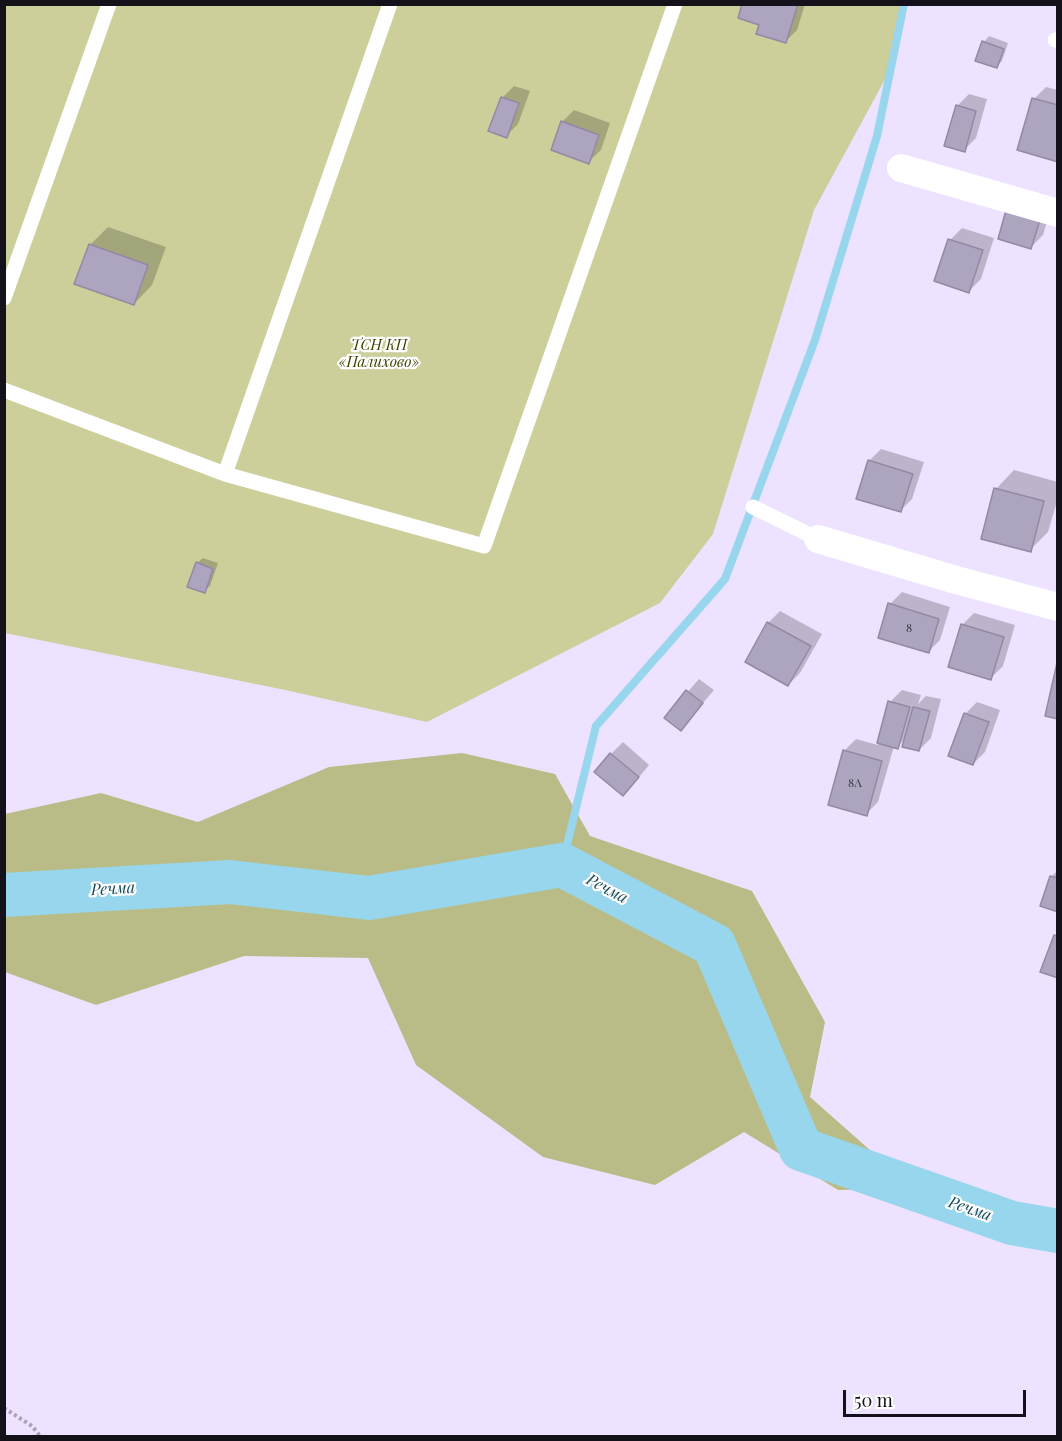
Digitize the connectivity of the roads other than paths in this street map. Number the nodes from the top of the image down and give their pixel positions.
1 (109, 4) edge
2 (390, 4) edge
3 (675, 4) edge
4 (901, 168) dead end
5 (1058, 213) edge
6 (4, 298) edge
7 (4, 390) edge
8 (225, 474) junction
9 (753, 507) dead end
10 (818, 539) joint
11 (1058, 607) edge

1 - 6 lane
2 - 8 lane
3 - 8 lane
4 - 5 street
7 - 8 lane
9 - 10 lane
10 - 11 street

